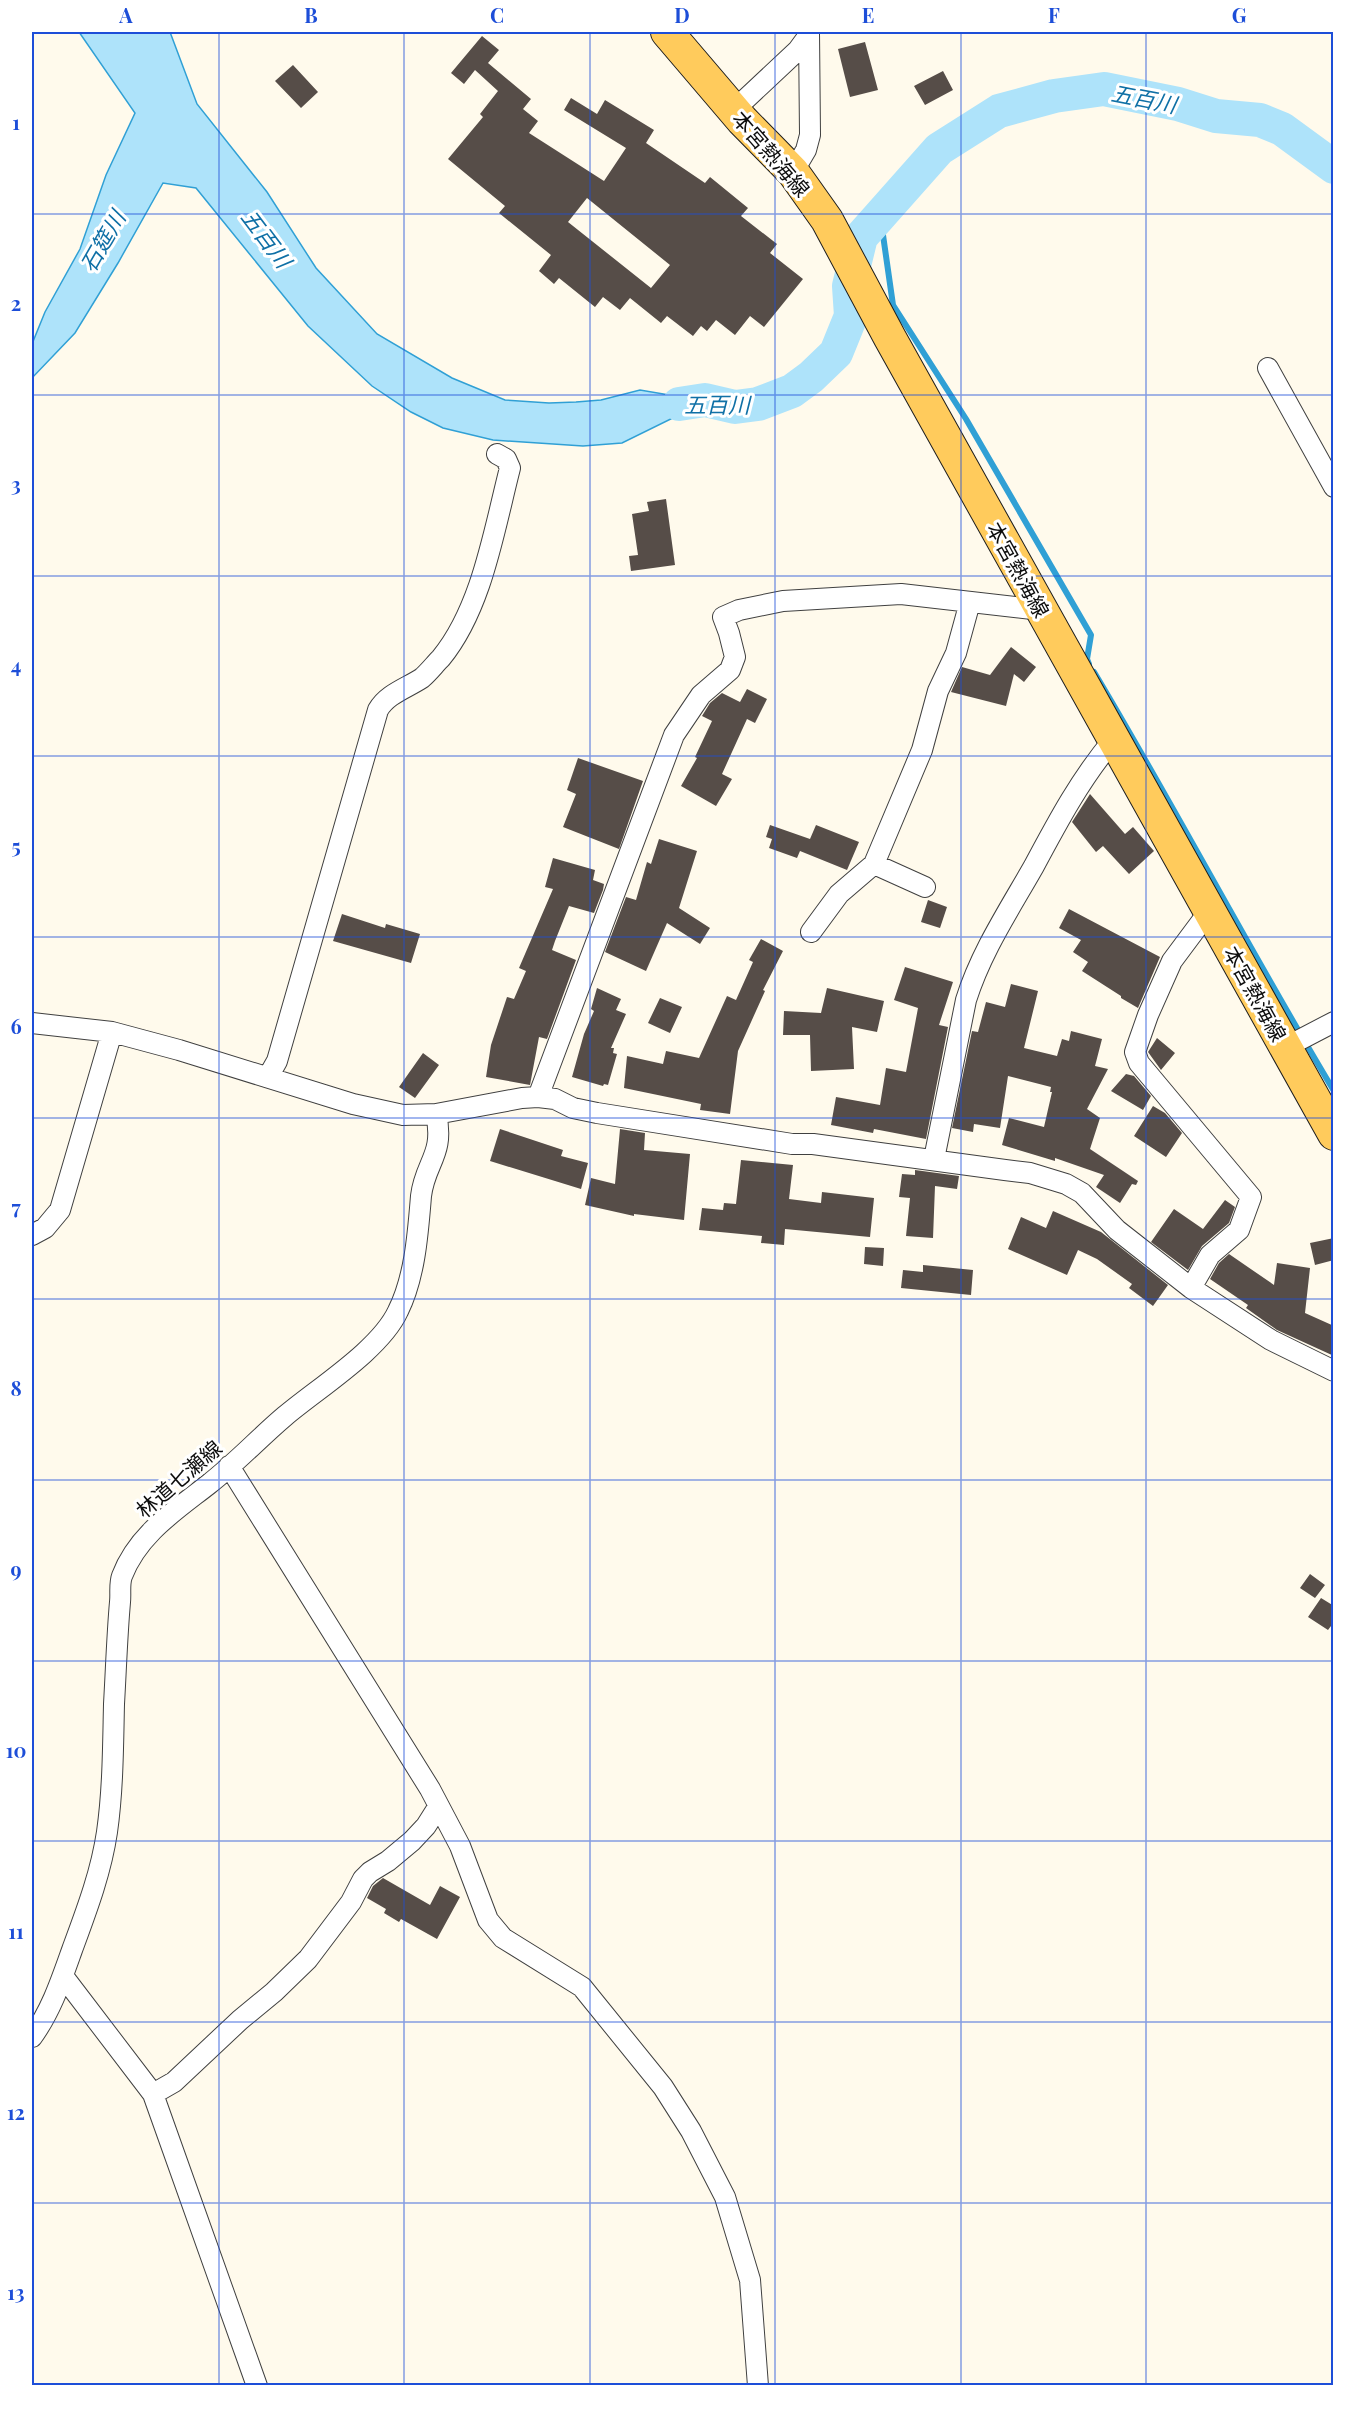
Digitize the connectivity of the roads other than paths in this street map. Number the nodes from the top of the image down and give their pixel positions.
1 (667, 32) edge
2 (809, 33) edge
3 (734, 110) junction
4 (794, 172) junction
5 (1268, 368) dead end
6 (497, 454) dead end
7 (1334, 487) edge
8 (970, 602) junction
9 (1041, 610) junction
10 (1114, 738) junction
11 (874, 864) junction
12 (925, 886) dead end
13 (1210, 910) junction
14 (812, 932) dead end
15 (1334, 1022) edge
16 (32, 1023) edge
17 (112, 1032) junction
18 (1286, 1047) junction
19 (268, 1077) junction
20 (538, 1097) junction
21 (436, 1114) junction
22 (1334, 1134) edge
23 (934, 1159) junction
24 (32, 1234) edge
25 (1191, 1288) junction
26 (1334, 1371) edge
27 (229, 1466) junction
28 (438, 1808) junction
29 (63, 1976) junction
30 (32, 2037) edge
31 (153, 2094) junction
32 (257, 2385) edge
33 (758, 2385) edge

1 - 3 main road, 本宮熱海線
2 - 3 street
2 - 4 street
3 - 4 main road, 本宮熱海線
4 - 9 main road, 本宮熱海線
5 - 7 street
6 - 19 street
8 - 9 street
8 - 11 street
8 - 20 street
9 - 10 main road, 本宮熱海線
10 - 13 main road, 本宮熱海線
10 - 23 street
11 - 12 street
11 - 14 street
13 - 18 main road, 本宮熱海線
13 - 25 street
15 - 18 street
16 - 17 street
17 - 19 street
17 - 24 street
18 - 22 main road, 本宮熱海線
19 - 21 street
20 - 21 street
20 - 23 street
21 - 27 street, 林道七瀬線
23 - 25 street
25 - 26 street
27 - 28 street
27 - 29 street, 林道七瀬線
28 - 31 street
28 - 33 street
29 - 30 street, 林道七瀬線
29 - 31 street
31 - 32 street

